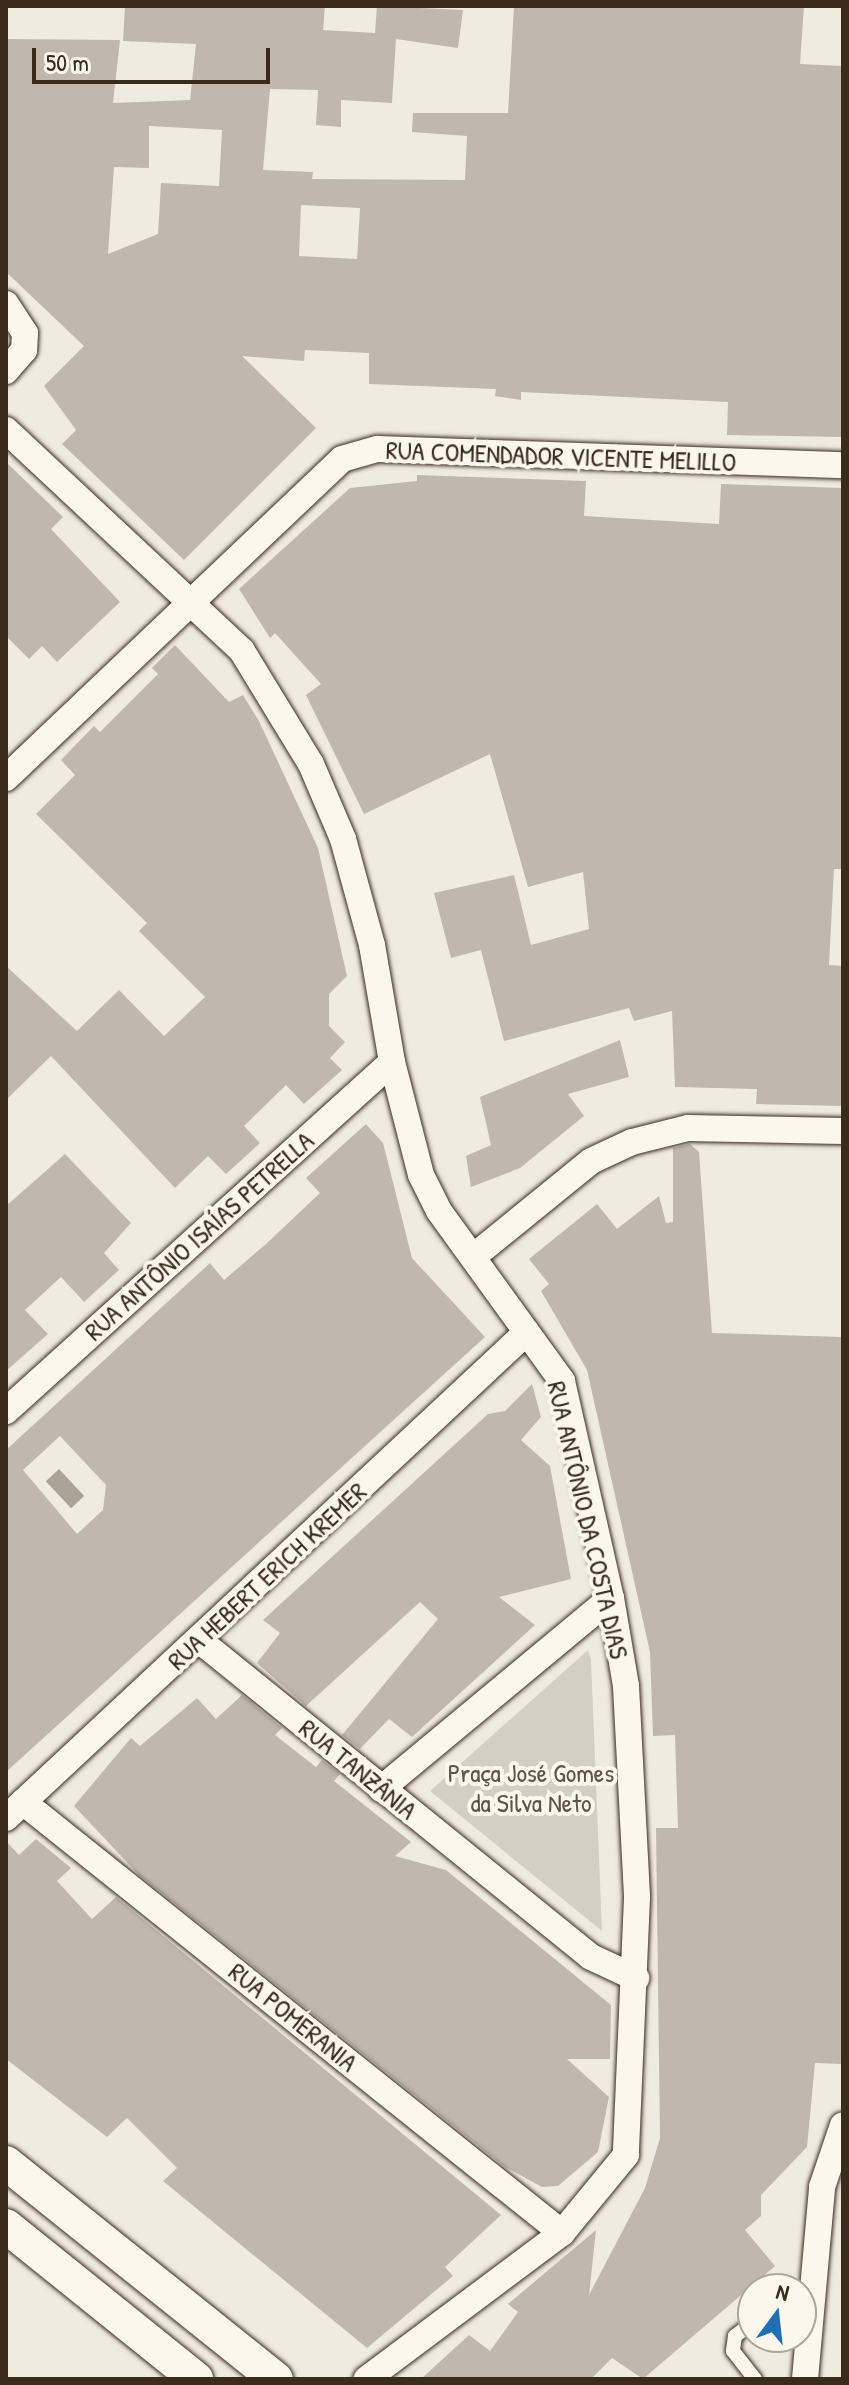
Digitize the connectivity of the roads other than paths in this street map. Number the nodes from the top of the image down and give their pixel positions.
1 (6, 304) edge
2 (6, 371) edge
3 (6, 430) edge
4 (843, 465) edge
5 (192, 598) junction
6 (6, 778) edge
7 (392, 1062) junction
8 (843, 1131) edge
9 (473, 1257) junction
10 (527, 1332) junction
11 (6, 1411) edge
12 (611, 1598) junction
13 (199, 1640) junction
14 (381, 1789) junction
15 (14, 1810) edge
16 (636, 1978) junction
17 (843, 2125) edge
18 (6, 2163) edge
19 (6, 2226) edge
20 (562, 2233) junction
21 (738, 2353) edge
22 (196, 2379) edge
23 (276, 2379) edge
24 (367, 2379) edge
25 (755, 2379) edge
26 (805, 2379) edge

1 - 2 street
3 - 5 street, RUA ANTÔNIO DA COSTA DIAS
4 - 5 street, RUA COMENDADOR VICENTE MELILLO
5 - 6 street, RUA COMENDADOR VICENTE MELILLO
5 - 7 street, RUA ANTÔNIO DA COSTA DIAS
7 - 9 street, RUA ANTÔNIO DA COSTA DIAS
7 - 11 street, RUA ANTÔNIO ISAÍAS PETRELLA
8 - 9 street
9 - 10 street, RUA ANTÔNIO DA COSTA DIAS
10 - 12 street, RUA ANTÔNIO DA COSTA DIAS
10 - 13 street, RUA HEBERT ERICH KREMER
12 - 14 street
12 - 16 street, RUA ANTÔNIO DA COSTA DIAS
13 - 14 street, RUA TANZÂNIA
13 - 15 street, RUA HEBERT ERICH KREMER
14 - 16 street, RUA TANZÂNIA
15 - 20 street, RUA POMERANIA
16 - 20 street, RUA ANTÔNIO DA COSTA DIAS
17 - 26 street
18 - 23 street
19 - 22 street
20 - 24 street, RUA ANTÔNIO DA COSTA DIAS
21 - 25 lane

